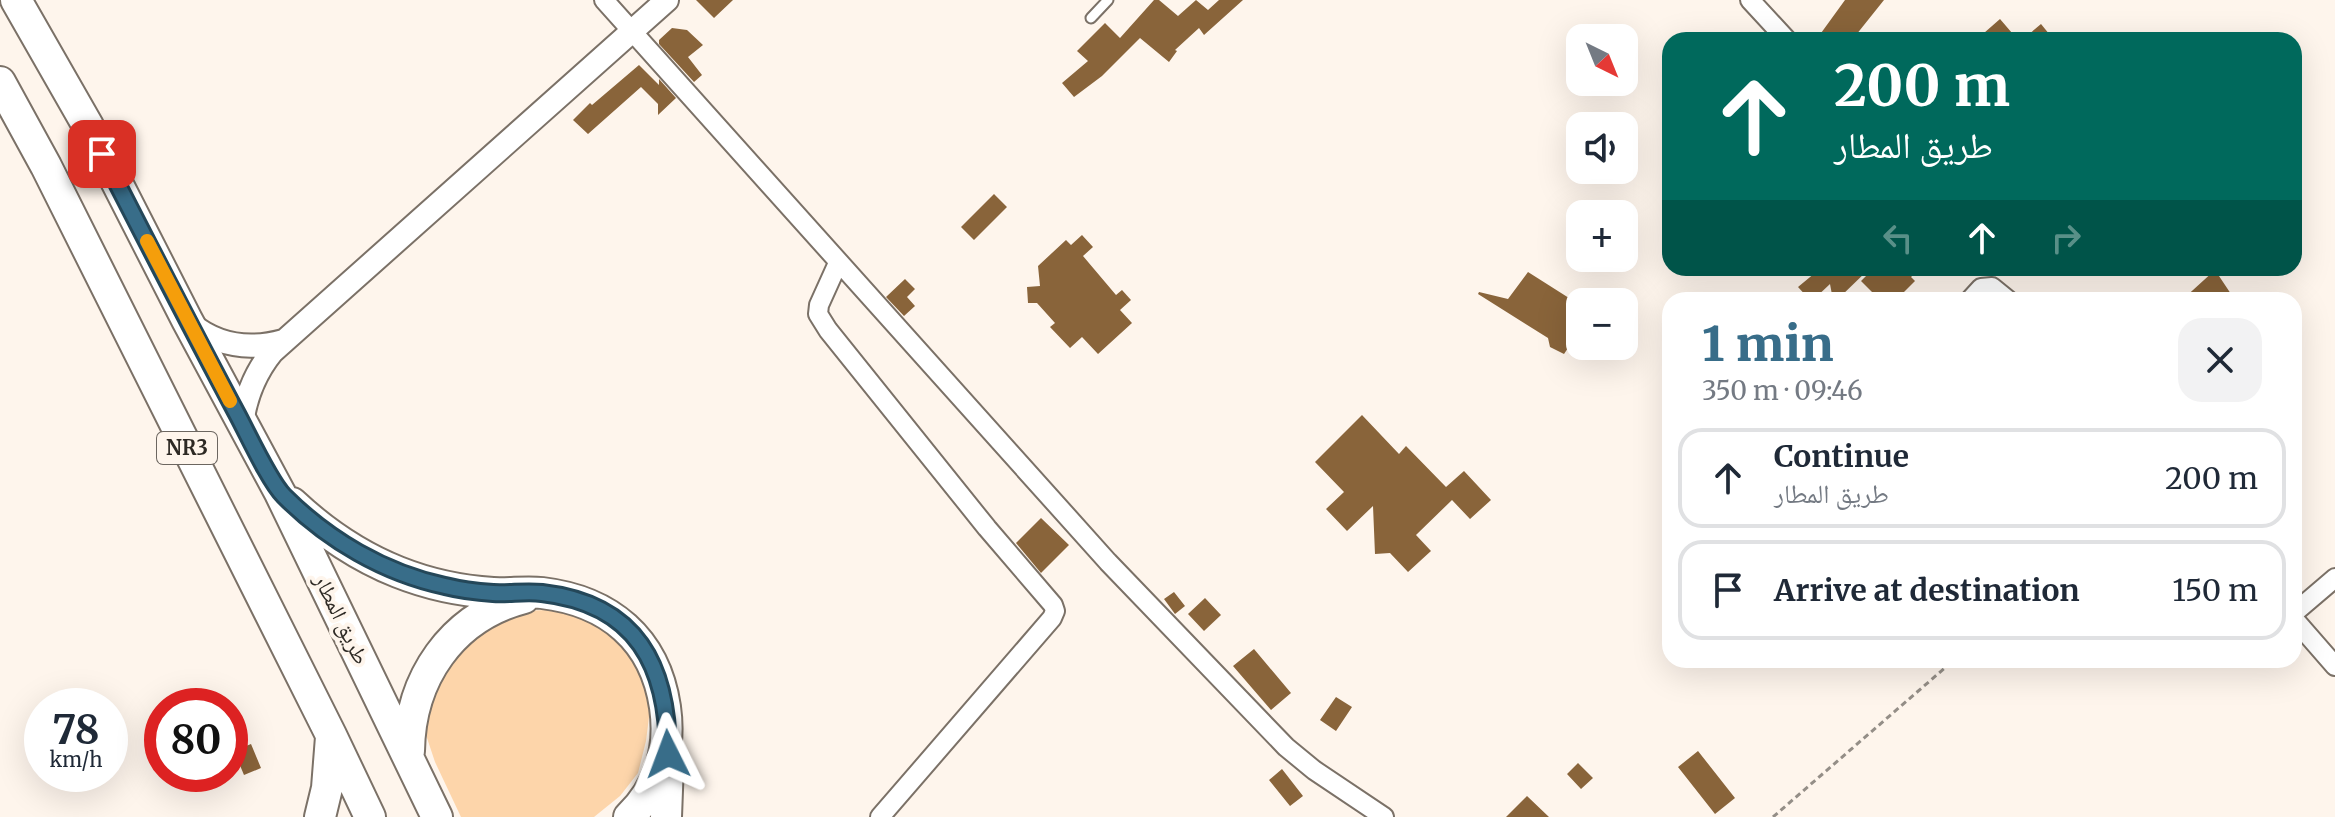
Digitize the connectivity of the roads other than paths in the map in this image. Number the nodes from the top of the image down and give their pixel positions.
1 (16, 0) edge
2 (604, 0) edge
3 (667, 0) edge
4 (1108, 0) edge
5 (1750, 0) edge
6 (1091, 18) dead end
7 (632, 32) junction
8 (1780, 32) edge
9 (0, 82) edge
10 (838, 263) junction
11 (1977, 292) edge
12 (1998, 292) edge
13 (187, 320) junction
14 (283, 341) junction
15 (242, 423) junction
16 (280, 493) junction
17 (2335, 578) edge
18 (541, 593) junction
19 (2302, 609) edge
20 (2302, 626) edge
21 (2335, 666) edge
22 (668, 730) junction
23 (331, 735) junction
24 (409, 755) junction
25 (320, 817) edge
26 (370, 817) edge
27 (437, 817) edge
28 (629, 817) edge
29 (666, 817) edge
30 (880, 817) edge
31 (1384, 817) edge

1 - 13 highway, طريق المطار / NR3
2 - 7 street
3 - 7 street
4 - 6 lane
5 - 8 street
7 - 10 street
7 - 14 street
9 - 23 highway, NR3
10 - 30 street
10 - 31 street
11 - 12 street
13 - 14 street
13 - 15 highway, طريق المطار / NR3
14 - 15 street
15 - 16 highway, طريق المطار / NR3
16 - 18 highway
16 - 24 highway, طريق المطار / NR3
17 - 19 street
18 - 22 highway
18 - 24 highway
20 - 21 street
22 - 28 highway
22 - 29 highway
23 - 25 highway
23 - 26 highway, NR3
24 - 27 highway, طريق المطار / NR3

